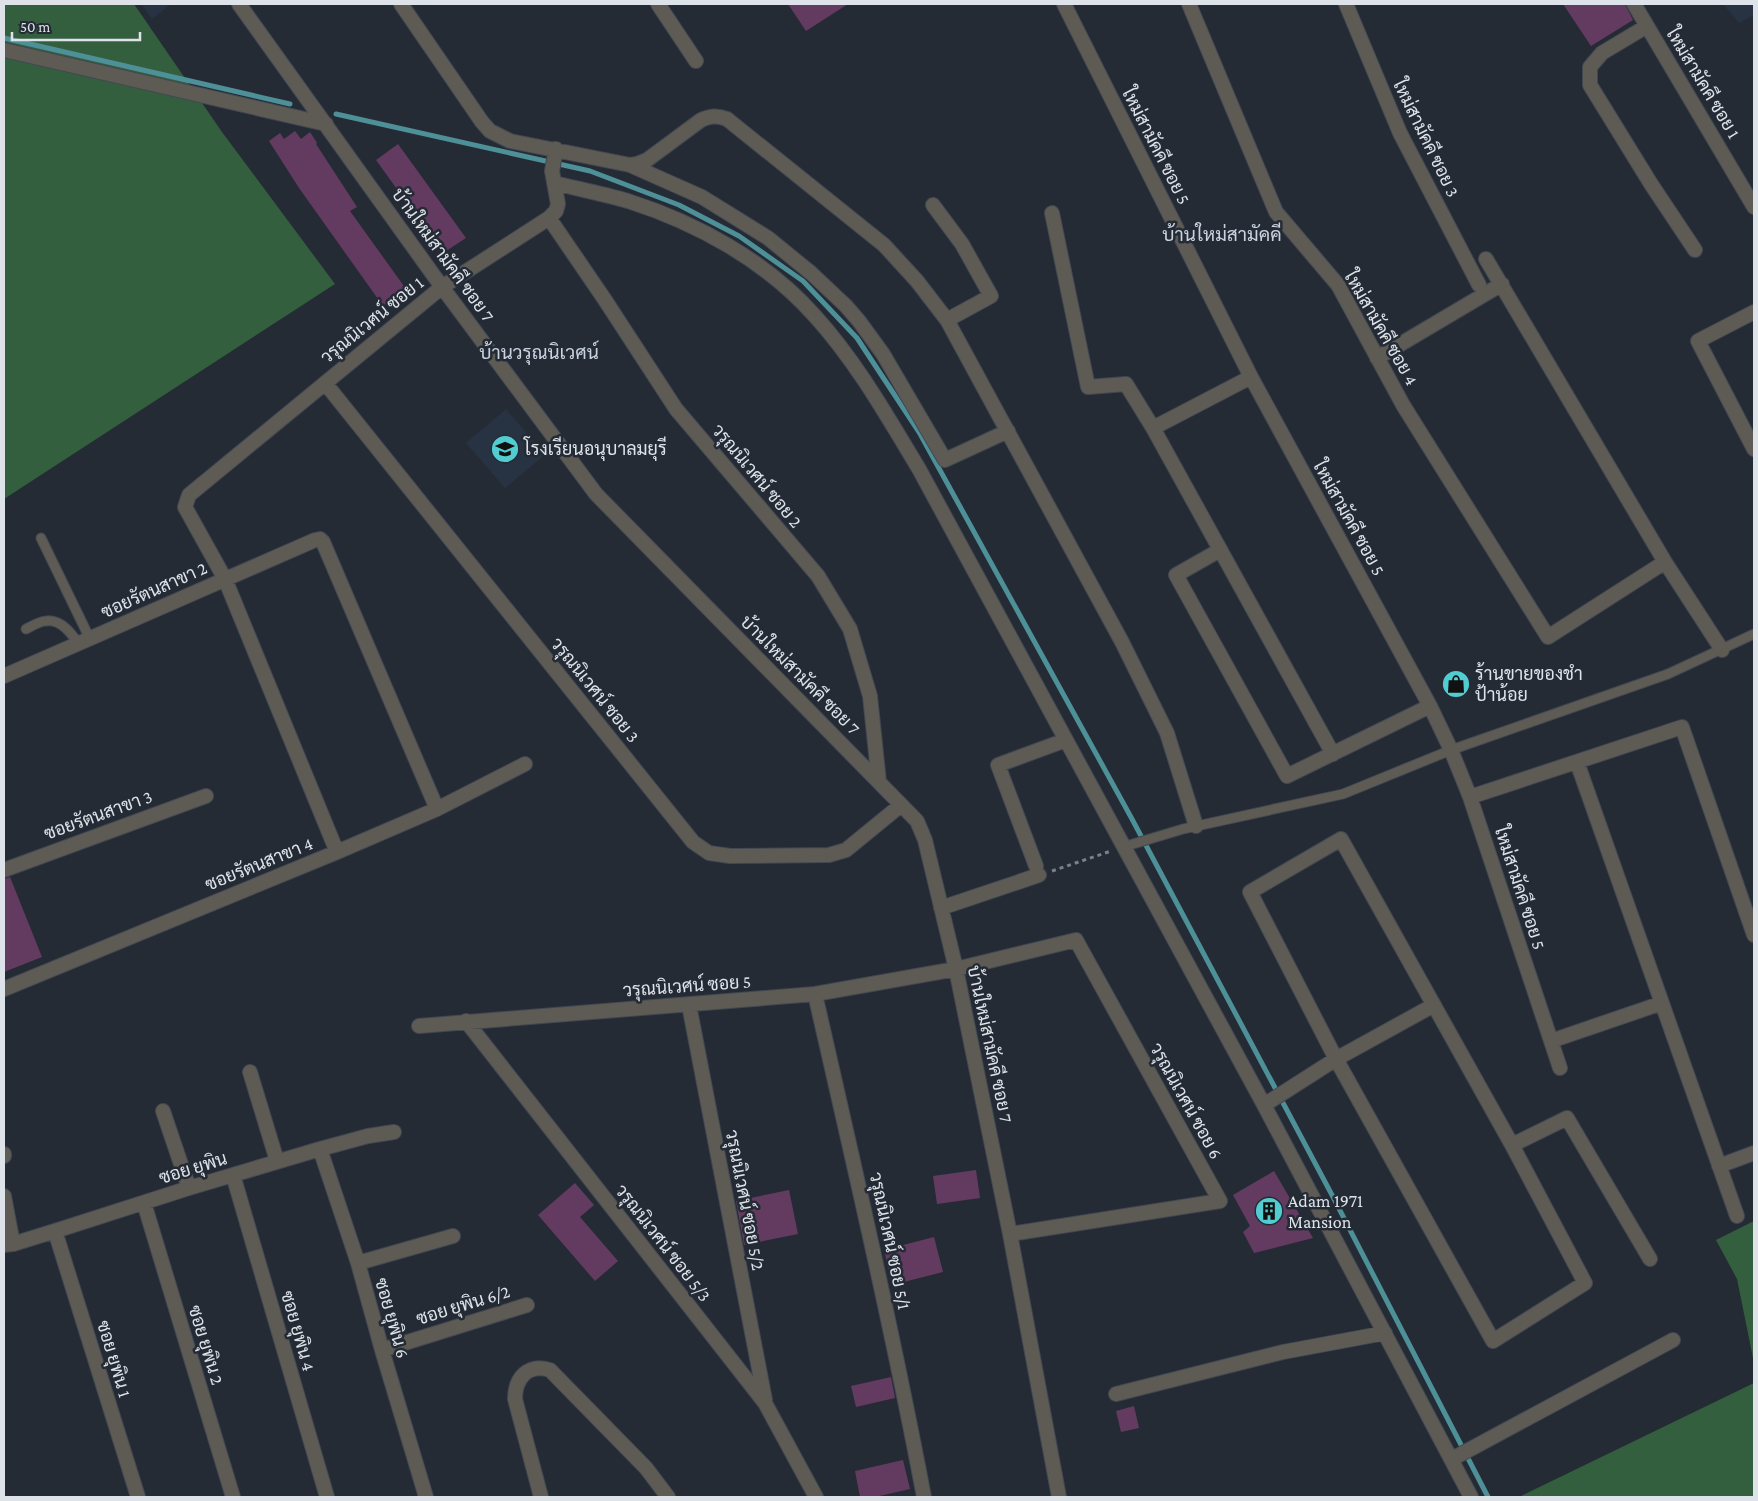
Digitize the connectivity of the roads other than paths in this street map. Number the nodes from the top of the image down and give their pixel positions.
1 (239, 4) edge
2 (401, 4) edge
3 (658, 4) edge
4 (1064, 4) edge
5 (1189, 4) edge
6 (1346, 4) edge
7 (1634, 4) edge
8 (1647, 26) junction
9 (4, 50) edge
10 (696, 61) dead end
11 (326, 124) junction
12 (554, 152) junction
13 (630, 165) junction
14 (553, 177) junction
15 (933, 205) dead end
16 (1754, 207) edge
17 (1052, 213) dead end
18 (549, 218) junction
19 (1695, 250) dead end
20 (1486, 259) dead end
21 (1502, 284) junction
22 (1479, 285) dead end
23 (442, 287) junction
24 (1754, 312) edge
25 (947, 320) junction
26 (1378, 358) junction
27 (1251, 377) junction
28 (325, 383) junction
29 (1749, 425) edge
30 (1153, 428) junction
31 (1008, 431) junction
32 (1754, 449) edge
33 (41, 538) dead end
34 (1220, 550) junction
35 (1665, 562) junction
36 (225, 579) junction
37 (26, 629) dead end
38 (1754, 634) edge
39 (85, 641) junction
40 (1722, 650) junction
41 (4, 676) edge
42 (1430, 706) junction
43 (1066, 740) junction
44 (1451, 750) junction
45 (1333, 754) junction
46 (1577, 762) junction
47 (525, 764) dead end
48 (879, 782) junction
49 (206, 796) dead end
50 (1470, 797) junction
51 (901, 805) junction
52 (437, 809) junction
53 (1196, 826) junction
54 (1128, 846) junction
55 (337, 852) junction
56 (4, 870) edge
57 (941, 908) junction
58 (1754, 935) edge
59 (956, 969) junction
60 (4, 989) edge
61 (815, 994) junction
62 (1662, 1003) junction
63 (689, 1004) junction
64 (1434, 1005) junction
65 (466, 1021) junction
66 (419, 1026) dead end
67 (1550, 1042) junction
68 (1336, 1059) junction
69 (1560, 1068) dead end
70 (250, 1072) dead end
71 (1264, 1106) junction
72 (163, 1110) dead end
73 (394, 1132) dead end
74 (1512, 1145) junction
75 (320, 1149) junction
76 (1754, 1153) edge
77 (277, 1161) junction
78 (1719, 1166) junction
79 (233, 1175) junction
80 (189, 1188) junction
81 (4, 1196) edge
82 (144, 1203) junction
83 (1737, 1216) dead end
84 (55, 1231) junction
85 (1010, 1234) junction
86 (453, 1236) dead end
87 (8, 1244) edge
88 (1650, 1259) dead end
89 (358, 1263) junction
90 (527, 1305) dead end
91 (1385, 1333) junction
92 (1673, 1340) dead end
93 (382, 1350) junction
94 (1116, 1394) dead end
95 (765, 1403) junction
96 (1454, 1457) junction
97 (138, 1497) edge
98 (233, 1497) edge
99 (327, 1497) edge
100 (426, 1497) edge
101 (541, 1497) edge
102 (668, 1497) edge
103 (816, 1497) edge
104 (924, 1497) edge
105 (1059, 1497) edge
106 (1471, 1497) edge

1 - 11 street, บ้านใหม่สามัคคี ซอย 7
2 - 12 street
3 - 10 street
4 - 27 street, ใหม่สามัคคี ซอย 5
5 - 26 street, ใหม่สามัคคี ซอย 4
6 - 22 street, ใหม่สามัคคี ซอย 3
7 - 8 street, ใหม่สามัคคี ซอย 1
8 - 16 street, ใหม่สามัคคี ซอย 1
8 - 19 street
9 - 11 street
11 - 23 street, บ้านใหม่สามัคคี ซอย 7
12 - 13 street
12 - 14 street
13 - 25 street
13 - 31 street
14 - 18 street
14 - 43 street
15 - 25 street
17 - 30 street
18 - 23 street
18 - 48 street, วรุณนิเวศน์ ซอย 2
20 - 21 street
21 - 26 street
21 - 35 street
23 - 28 street, วรุณนิเวศน์ ซอย 1
23 - 48 street, บ้านใหม่สามัคคี ซอย 7
24 - 29 street
25 - 31 street
26 - 35 street, ใหม่สามัคคี ซอย 4
27 - 30 street
27 - 42 street, ใหม่สามัคคี ซอย 5
28 - 36 street, วรุณนิเวศน์ ซอย 1
28 - 51 street, วรุณนิเวศน์ ซอย 3
29 - 32 street
30 - 34 street
31 - 53 street
33 - 39 lane
34 - 45 street
34 - 45 street
35 - 40 street
36 - 39 street, ซอยรัตนสาขา 2
36 - 52 street, ซอยรัตนสาขา 2
36 - 55 street, วรุณนิเวศน์ ซอย 1
37 - 39 lane
38 - 40 lane
39 - 41 street, ซอยรัตนสาขา 2
40 - 44 lane
42 - 44 street, ใหม่สามัคคี ซอย 5
42 - 45 street
43 - 54 street
43 - 57 street
44 - 50 street, ใหม่สามัคคี ซอย 5
44 - 53 lane
46 - 50 street
46 - 58 street
46 - 62 street
47 - 52 street, ซอยรัตนสาขา 4
48 - 51 street, บ้านใหม่สามัคคี ซอย 7
49 - 56 street, ซอยรัตนสาขา 3
50 - 67 street, ใหม่สามัคคี ซอย 5
51 - 57 street, บ้านใหม่สามัคคี ซอย 7
52 - 55 street, ซอยรัตนสาขา 4
53 - 54 lane
54 - 71 street
55 - 60 street, ซอยรัตนสาขา 4
57 - 59 street, บ้านใหม่สามัคคี ซอย 7
59 - 61 street, วรุณนิเวศน์ ซอย 5
59 - 85 street, บ้านใหม่สามัคคี ซอย 7
59 - 85 street, วรุณนิเวศน์ ซอย 6
61 - 63 street, วรุณนิเวศน์ ซอย 5
61 - 104 street, วรุณนิเวศน์ ซอย 5/1
62 - 67 street
62 - 78 street
63 - 65 street, วรุณนิเวศน์ ซอย 5
63 - 95 street, วรุณนิเวศน์ ซอย 5/2
64 - 68 street
64 - 68 street
64 - 74 street
65 - 66 street, วรุณนิเวศน์ ซอย 5
65 - 95 street, วรุณนิเวศน์ ซอย 5/3
67 - 69 street, ใหม่สามัคคี ซอย 5
68 - 71 street
68 - 74 street
70 - 77 street
71 - 91 street
72 - 80 street
73 - 75 street, ซอย ยุพิน
74 - 88 street
75 - 77 street, ซอย ยุพิน
75 - 89 street, ซอย ยุพิน 6
76 - 78 street
77 - 79 street, ซอย ยุพิน
78 - 83 street
79 - 80 street, ซอย ยุพิน
79 - 99 street, ซอย ยุพิน 4
80 - 82 street, ซอย ยุพิน
81 - 87 street
82 - 84 street, ซอย ยุพิน
82 - 98 street, ซอย ยุพิน 2
84 - 87 street, ซอย ยุพิน
84 - 97 street, ซอย ยุพิน 1
85 - 105 street, บ้านใหม่สามัคคี ซอย 7
86 - 89 street
89 - 93 street, ซอย ยุพิน 6
90 - 93 street, ซอย ยุพิน 6/2
91 - 94 street
91 - 96 street
92 - 96 street
93 - 100 street, ซอย ยุพิน 6
95 - 103 street, วรุณนิเวศน์ ซอย 5/3
96 - 106 street
101 - 102 street

